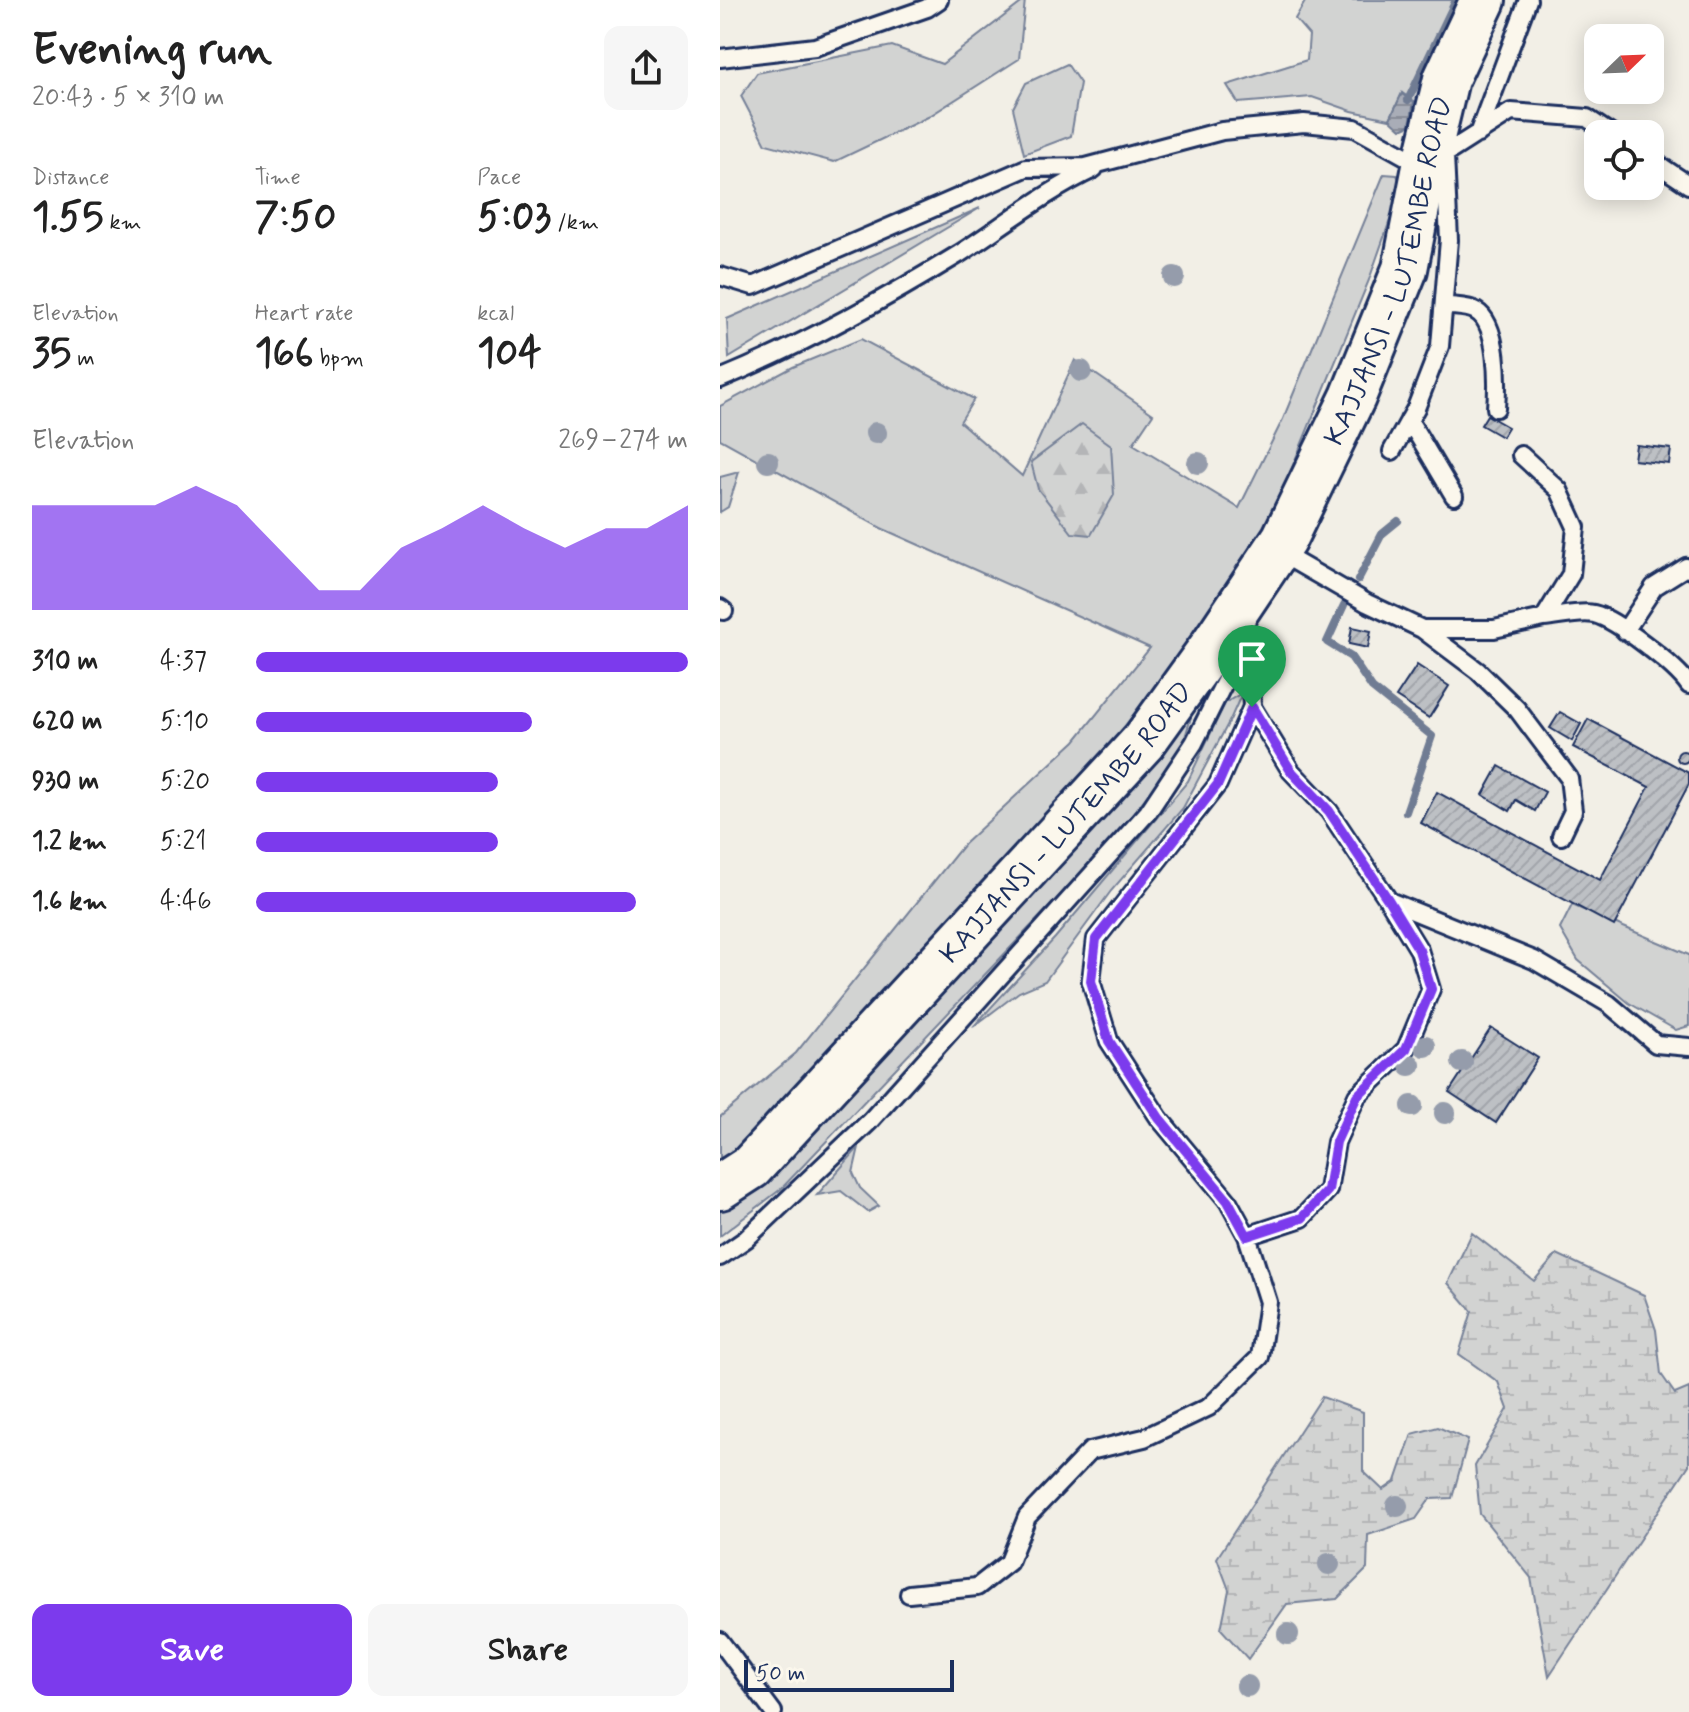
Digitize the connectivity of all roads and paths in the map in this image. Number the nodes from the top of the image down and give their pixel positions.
1 (939, 0) edge
2 (1483, 0) edge
3 (1528, 0) edge
4 (720, 58) edge
5 (1590, 120) edge
6 (1478, 134) junction
7 (1435, 161) junction
8 (1110, 162) junction
9 (1664, 168) edge
10 (1689, 185) edge
11 (720, 276) edge
12 (1444, 305) junction
13 (720, 379) edge
14 (1496, 408) dead end
15 (1409, 420) junction
16 (1392, 451) dead end
17 (1521, 455) dead end
18 (1454, 496) dead end
19 (1276, 550) junction
20 (1689, 569) edge
21 (1247, 614) junction
22 (1544, 618) junction
23 (1422, 629) junction
24 (1625, 631) junction
25 (1689, 685) edge
26 (1252, 707) junction
27 (1561, 836) dead end
28 (1389, 901) junction
29 (1689, 1047) edge
30 (720, 1187) edge
31 (1247, 1236) junction
32 (720, 1257) edge
33 (909, 1594) dead end
34 (720, 1641) edge
35 (773, 1712) edge

1 - 4 lane
2 - 7 street, KAJJANSI - LUTEMBE ROAD
3 - 6 lane
5 - 6 lane
6 - 7 lane
7 - 8 lane
7 - 12 lane
7 - 19 street, KAJJANSI - LUTEMBE ROAD
8 - 11 lane
8 - 13 lane
9 - 10 lane
12 - 14 lane
12 - 15 lane
15 - 16 lane
15 - 18 lane
17 - 22 lane
19 - 21 street, KAJJANSI - LUTEMBE ROAD
19 - 23 lane
20 - 24 lane
21 - 26 lane
21 - 30 street, KAJJANSI - LUTEMBE ROAD
21 - 32 lane
22 - 23 lane
22 - 24 lane
23 - 27 lane
24 - 25 lane
26 - 28 lane
26 - 31 lane
28 - 29 lane
28 - 31 lane
31 - 33 lane
34 - 35 lane

